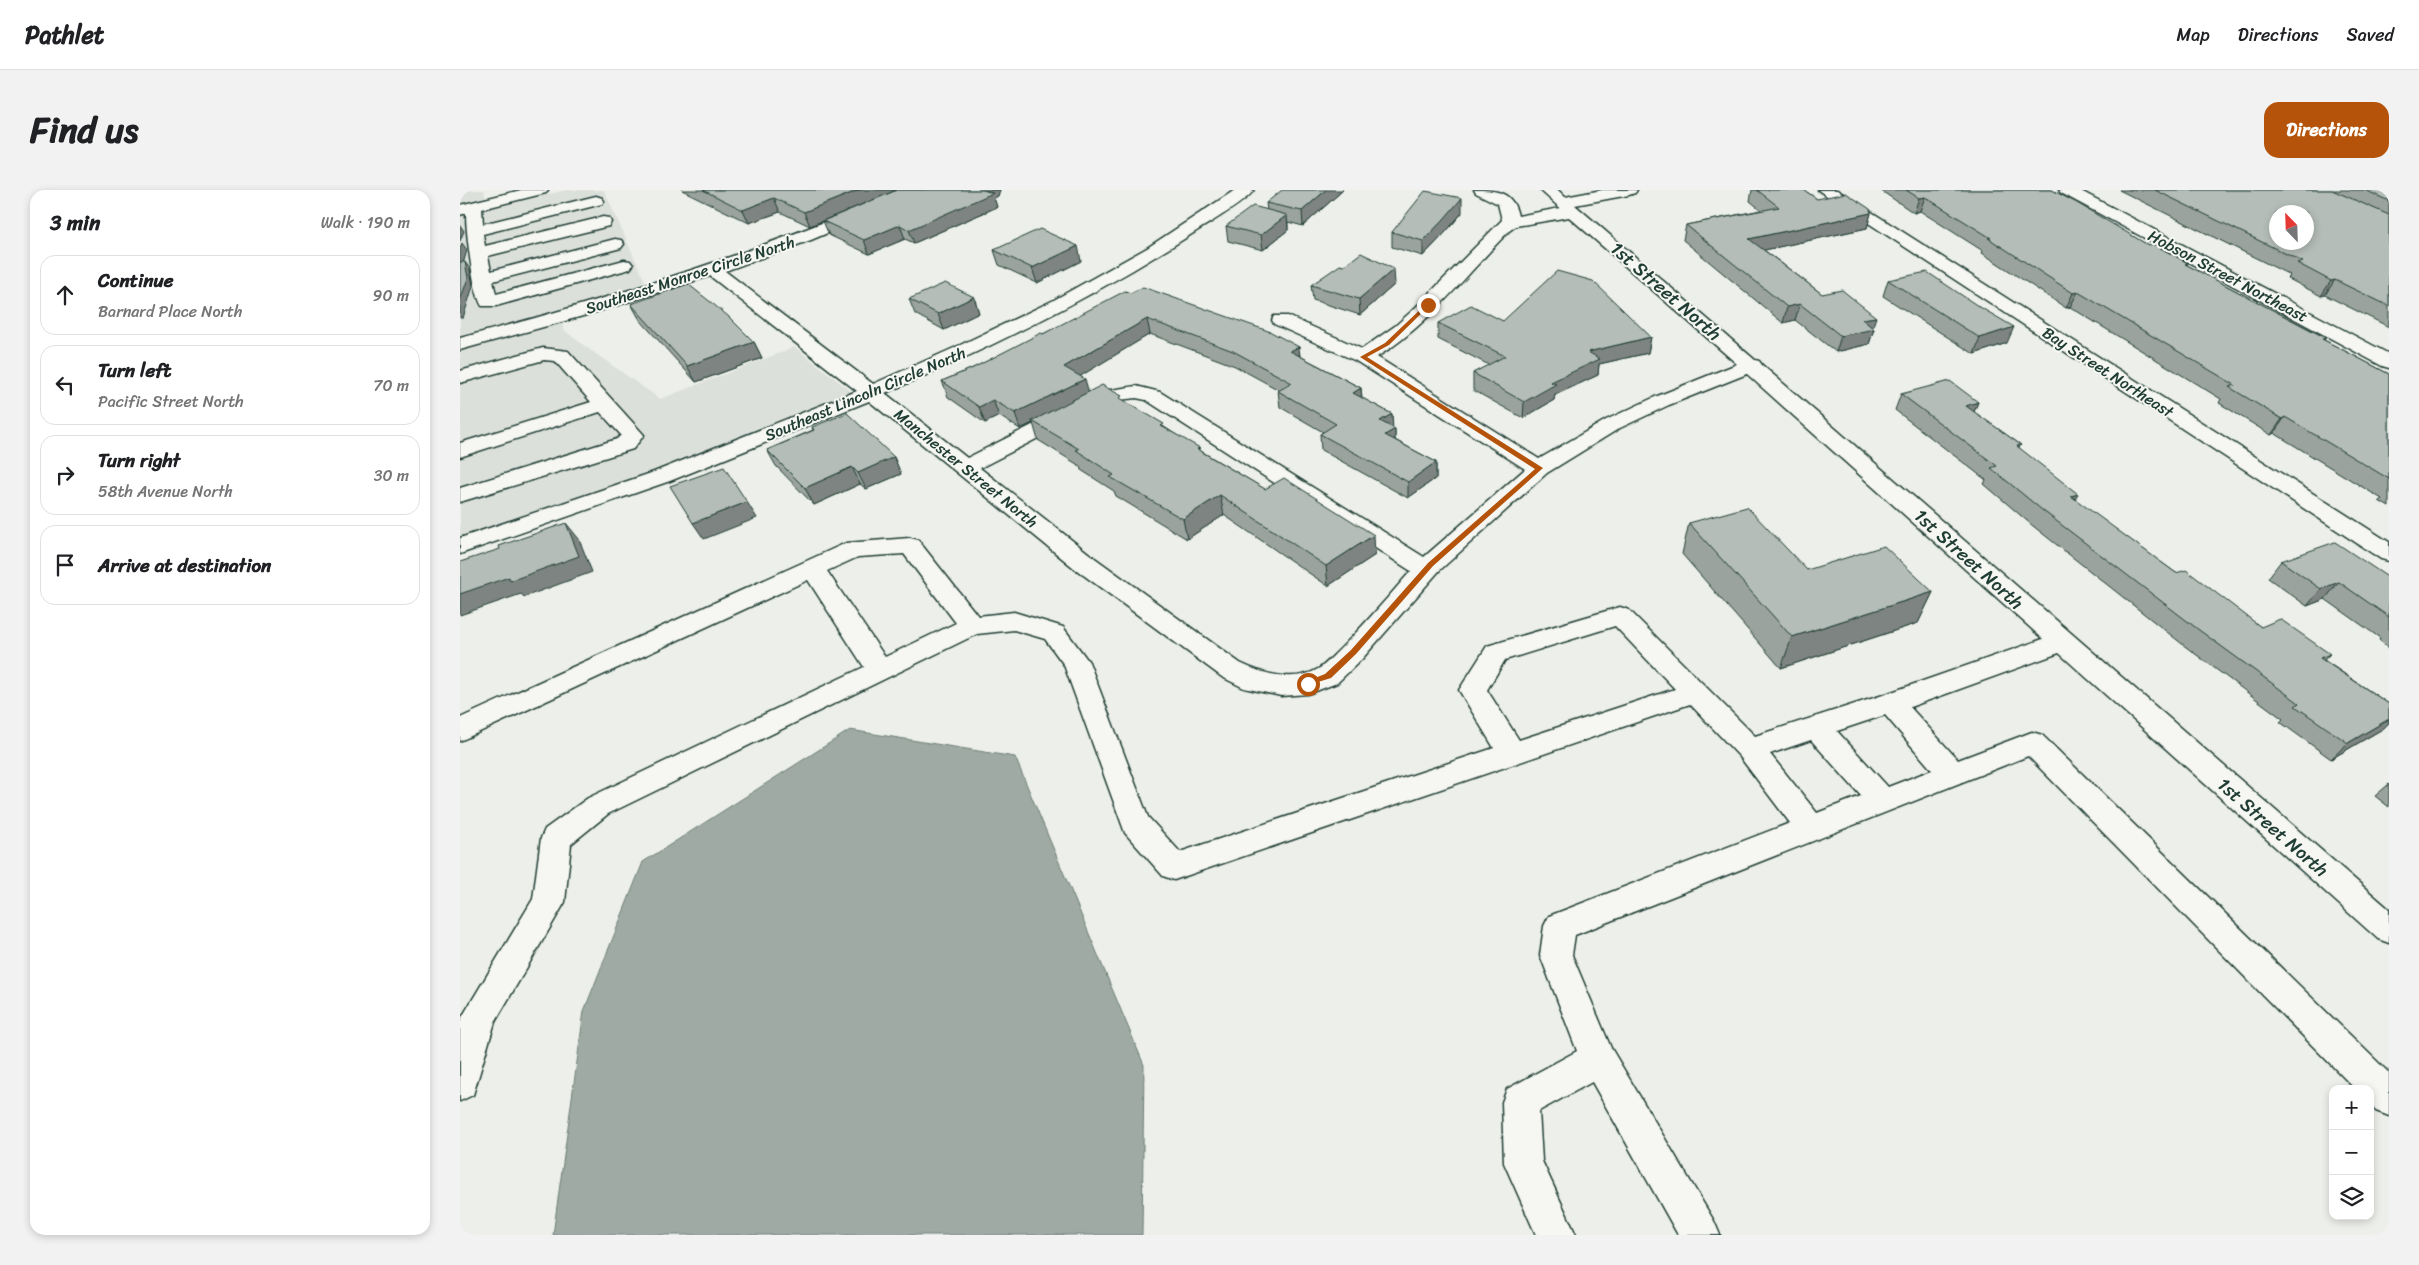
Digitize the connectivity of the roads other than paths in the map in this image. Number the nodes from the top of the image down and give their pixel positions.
1 (540, 190) edge
2 (916, 190) edge
3 (1246, 190) edge
4 (1482, 190) edge
5 (1629, 190) edge
6 (1826, 190) edge
7 (2067, 190) edge
8 (596, 201) dead end
9 (1561, 201) edge
10 (467, 208) edge
11 (602, 222) dead end
12 (1511, 222) junction
13 (470, 228) edge
14 (615, 244) dead end
15 (478, 253) junction
16 (624, 265) dead end
17 (713, 270) junction
18 (483, 278) junction
19 (1281, 320) dead end
20 (460, 344) edge
21 (1363, 357) junction
22 (2389, 362) edge
23 (1752, 365) junction
24 (460, 377) edge
25 (871, 392) junction
26 (604, 404) junction
27 (460, 450) edge
28 (965, 467) junction
29 (1540, 468) junction
30 (460, 495) edge
31 (460, 546) edge
32 (2389, 553) edge
33 (813, 568) junction
34 (1426, 570) junction
35 (972, 626) junction
36 (2062, 642) junction
37 (880, 670) junction
38 (1696, 692) junction
39 (1890, 703) junction
40 (1818, 728) junction
41 (460, 730) edge
42 (1750, 749) junction
43 (1512, 753) junction
44 (1953, 774) junction
45 (1882, 801) junction
46 (1812, 828) junction
47 (2389, 929) edge
48 (470, 1019) edge
49 (1598, 1059) junction
50 (460, 1084) edge
51 (2389, 1098) edge
52 (1556, 1235) edge
53 (1700, 1235) edge

1 - 10 street
2 - 17 street, Southeast Monroe Circle North
3 - 25 street, Southeast Lincoln Circle North
4 - 12 street
5 - 9 street
6 - 32 street, Bay Street Northeast
7 - 22 street, Hobson Street Northeast
8 - 13 street
9 - 12 street
9 - 23 street, 1st Street North
10 - 13 street
11 - 15 street
12 - 21 street
13 - 15 street
14 - 18 street
15 - 18 street
16 - 18 street
17 - 20 street, Southeast Monroe Circle North
17 - 25 street, Manchester Street North
19 - 21 street
21 - 29 street
23 - 29 street, Manchester Street North
23 - 36 street, 1st Street North
24 - 26 street
25 - 28 street, Manchester Street North
25 - 31 street, Southeast Lincoln Circle North
26 - 27 street
26 - 30 street
28 - 34 street
28 - 34 street, Manchester Street North
29 - 34 street, Manchester Street North
33 - 35 street
33 - 37 street
33 - 41 street
35 - 37 street
35 - 43 street
36 - 39 street
36 - 47 street, 1st Street North
37 - 48 street
38 - 42 street
38 - 43 street
38 - 43 street
39 - 40 street
39 - 44 street
40 - 42 street
40 - 45 street
42 - 46 street
44 - 45 street
44 - 51 street
45 - 46 street
46 - 49 street
48 - 50 street
49 - 52 street
49 - 53 street

